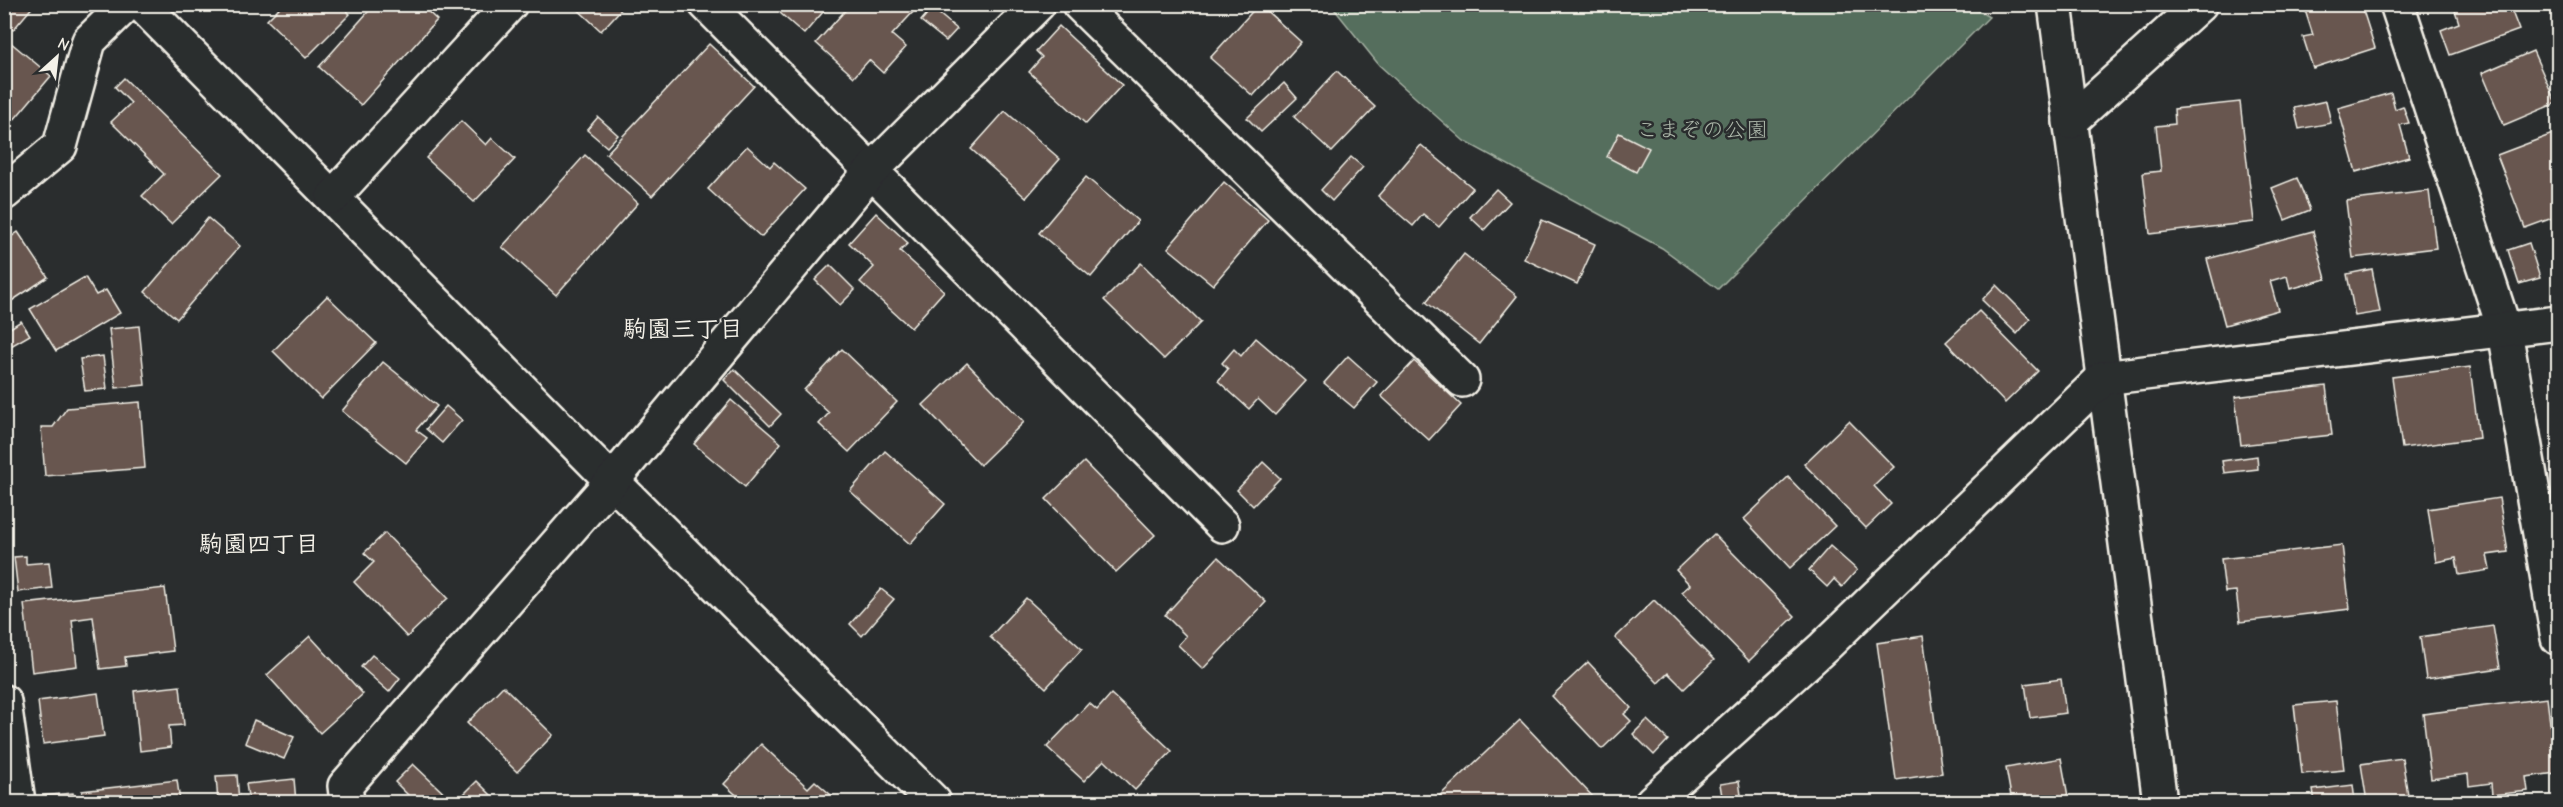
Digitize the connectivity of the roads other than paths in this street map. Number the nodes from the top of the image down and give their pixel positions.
1 (127, 4) edge
2 (141, 4) edge
3 (510, 4) edge
4 (706, 4) edge
5 (1038, 4) edge
6 (1079, 4) edge
7 (2055, 4) edge
8 (2200, 4) edge
9 (2397, 4) edge
10 (2070, 122) junction
11 (872, 170) junction
12 (4, 194) edge
13 (333, 197) junction
14 (2559, 323) edge
15 (2505, 330) junction
16 (2103, 378) junction
17 (1462, 380) dead end
18 (612, 481) junction
19 (1222, 525) dead end
20 (2559, 638) edge
21 (4, 702) edge
22 (18, 802) edge
23 (347, 802) edge
24 (934, 802) edge
25 (1652, 802) edge
26 (2160, 802) edge

1 - 12 street
2 - 13 street
3 - 13 street
4 - 11 street
5 - 11 street
6 - 17 street
7 - 10 street
8 - 10 street
9 - 15 street
10 - 16 street
11 - 18 street
11 - 19 street
13 - 18 street
14 - 15 street
15 - 16 street
15 - 20 street
16 - 25 street
16 - 26 street
18 - 23 street
18 - 24 street
21 - 22 street

